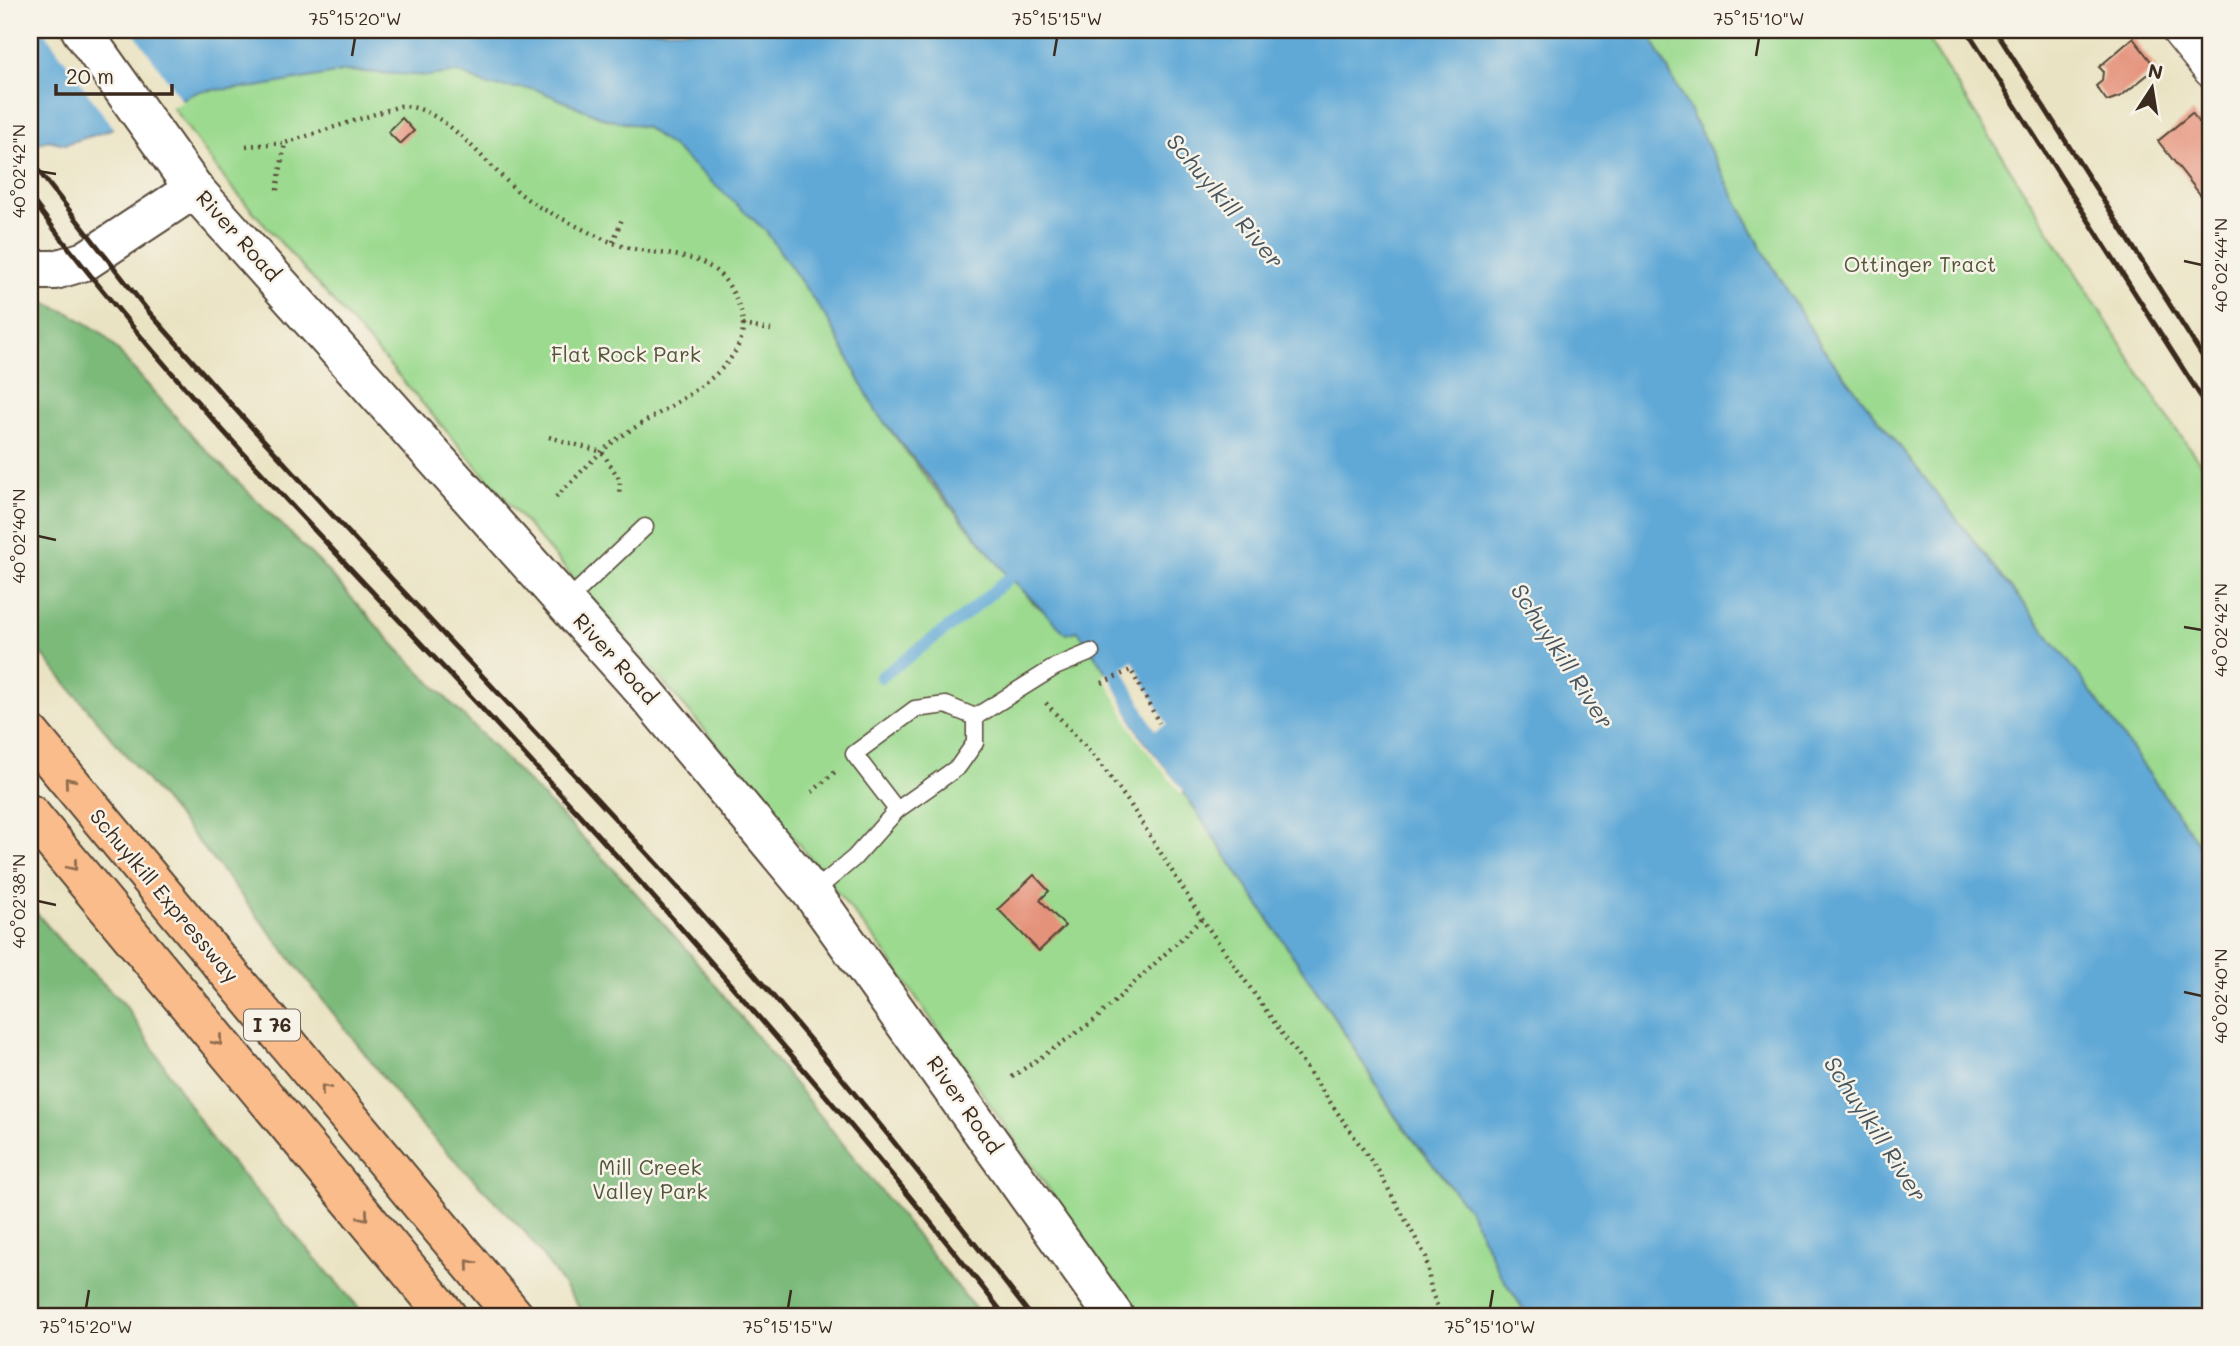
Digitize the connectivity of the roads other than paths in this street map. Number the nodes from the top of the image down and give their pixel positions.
1 (81, 30) edge
2 (2178, 30) edge
3 (2210, 71) edge
4 (194, 188) junction
5 (30, 270) edge
6 (645, 527) dead end
7 (565, 603) junction
8 (1091, 652) dead end
9 (975, 718) junction
10 (30, 734) edge
11 (897, 810) junction
12 (30, 814) edge
13 (812, 893) junction
14 (447, 1316) edge
15 (514, 1316) edge
16 (1114, 1316) edge

1 - 4 street, River Road
2 - 3 street
4 - 5 street
4 - 7 street, River Road
6 - 7 lane
7 - 13 street, River Road
8 - 9 lane
9 - 11 lane
9 - 11 lane
15 -> 10 highway, Schuylkill Expressway / I 76
11 - 13 lane
12 -> 14 highway, I 76
13 - 16 street, River Road

